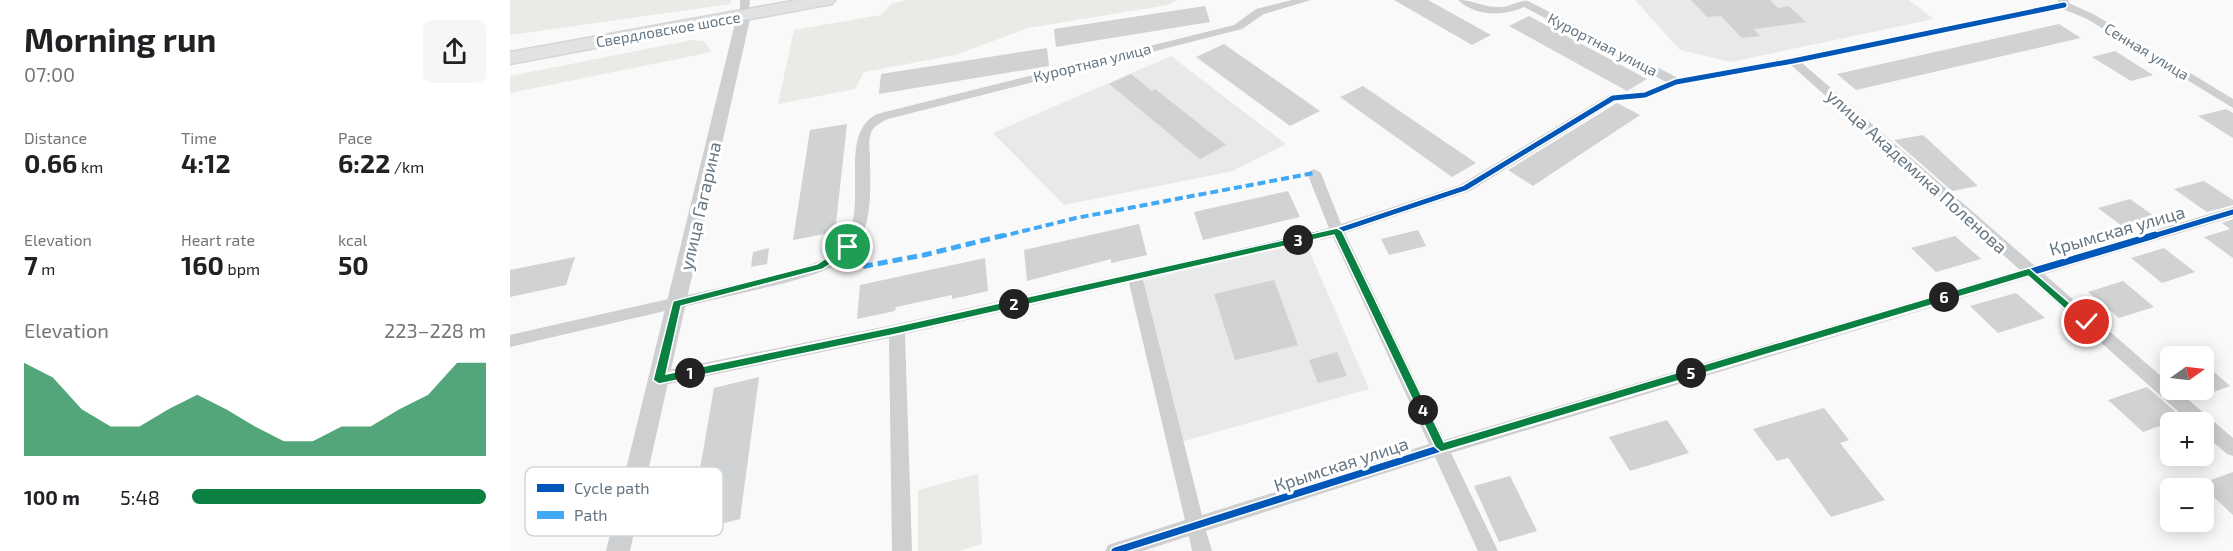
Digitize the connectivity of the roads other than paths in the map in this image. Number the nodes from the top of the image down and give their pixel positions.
1 (826, 0) edge
2 (1306, 0) edge
3 (1463, 0) edge
4 (2063, 3) edge
5 (744, 8) edge
6 (510, 58) edge
7 (1793, 61) junction
8 (1676, 82) junction
9 (2233, 104) edge
10 (1314, 173) dead end
11 (2233, 212) edge
12 (1337, 231) junction
13 (2029, 272) junction
14 (1135, 278) junction
15 (677, 304) junction
16 (897, 330) junction
17 (510, 341) edge
18 (659, 380) junction
19 (2190, 412) edge
20 (2214, 433) edge
21 (1441, 447) junction
22 (2233, 449) edge
23 (638, 467) edge
24 (1196, 527) junction
25 (622, 536) edge
26 (618, 551) edge
27 (902, 551) edge
28 (1115, 551) edge
29 (1202, 551) edge
30 (1488, 551) edge

1 - 5 main road, Свердловское шоссе
2 - 15 street, Курортная улица
3 - 8 street, Курортная улица
4 - 7 street
4 - 9 street, Сенная улица
5 - 6 main road, Свердловское шоссе
5 - 15 street, улица Гагарина
7 - 8 street
7 - 13 street, улица Академика Поленова
8 - 12 street
10 - 12 street
11 - 13 street, Крымская улица
12 - 14 street
12 - 21 street
13 - 19 street, улица Академика Поленова
13 - 21 street, Крымская улица
14 - 16 street
14 - 24 street
15 - 17 street
15 - 18 street, улица Гагарина
16 - 18 street
16 - 27 street
18 - 23 street, улица Гагарина
20 - 22 street, улица Академика Поленова
21 - 24 street, Крымская улица
21 - 30 street
24 - 28 street, Крымская улица
24 - 29 street
25 - 26 street, улица Гагарина

